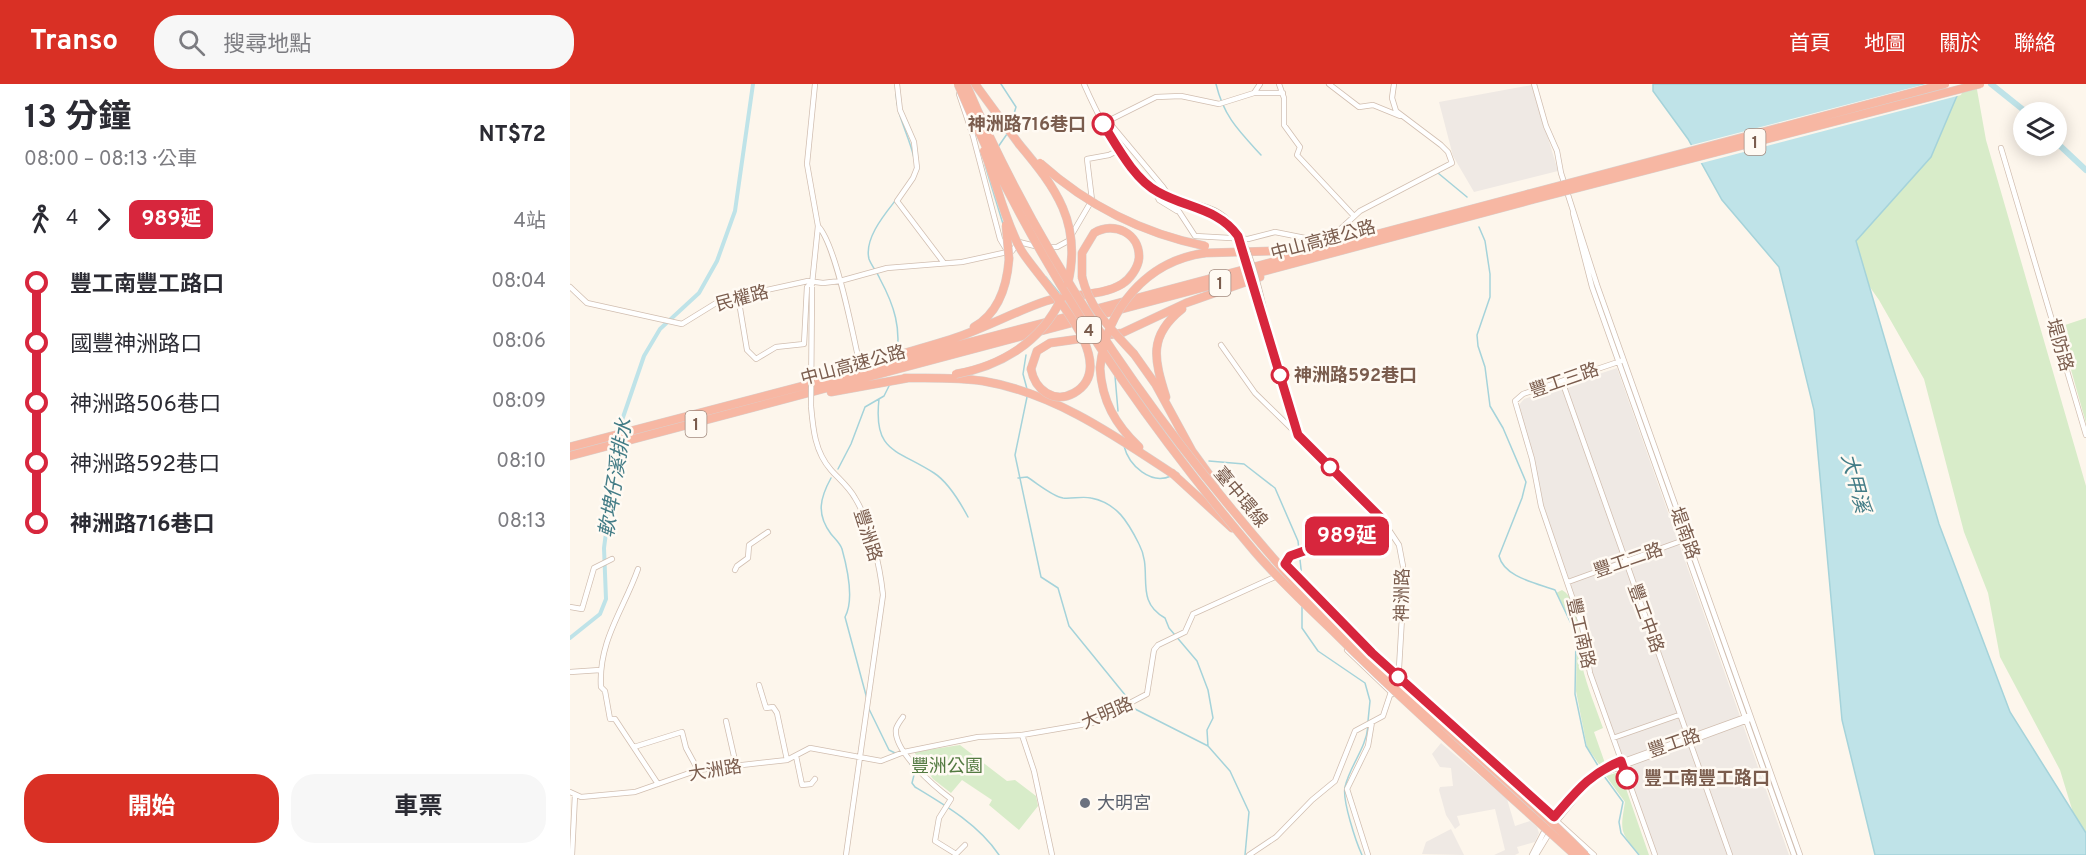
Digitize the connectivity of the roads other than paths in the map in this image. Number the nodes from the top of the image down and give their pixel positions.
1 (815, 84) edge
2 (897, 84) edge
3 (956, 84) edge
4 (966, 84) edge
5 (975, 84) edge
6 (1084, 84) edge
7 (1260, 84) edge
8 (1278, 84) edge
9 (1329, 84) edge
10 (1394, 84) edge
11 (1534, 84) edge
12 (1945, 84) edge
13 (1980, 84) edge
14 (1254, 93) junction
15 (1282, 93) junction
16 (1405, 117) junction
17 (1106, 123) junction
18 (1020, 144) junction
19 (2001, 148) dead end
20 (1119, 150) junction
21 (998, 189) junction
22 (1154, 189) junction
23 (1529, 197) junction
24 (1178, 211) junction
25 (1354, 216) junction
26 (818, 226) junction
27 (1375, 233) junction
28 (1205, 249) junction
29 (1008, 256) junction
30 (1309, 258) junction
31 (944, 263) junction
32 (840, 281) junction
33 (812, 284) junction
34 (570, 287) edge
35 (738, 296) junction
36 (1199, 299) junction
37 (952, 339) junction
38 (1221, 345) dead end
39 (858, 357) dead end
40 (904, 360) junction
41 (1621, 361) junction
42 (887, 364) junction
43 (958, 376) junction
44 (1562, 381) junction
45 (759, 406) junction
46 (1515, 408) joint
47 (1298, 435) junction
48 (2086, 435) edge
49 (570, 447) edge
50 (1192, 451) junction
51 (570, 456) edge
52 (1176, 476) junction
53 (1381, 518) junction
54 (768, 532) dead end
55 (1685, 540) junction
56 (1260, 544) junction
57 (1256, 553) junction
58 (612, 559) dead end
59 (1625, 561) junction
60 (1285, 564) junction
61 (638, 569) dead end
62 (735, 570) dead end
63 (1275, 578) junction
64 (1568, 582) junction
65 (570, 607) edge
66 (600, 670) junction
67 (570, 672) edge
68 (1397, 676) junction
69 (759, 685) dead end
70 (1391, 693) junction
71 (1679, 715) junction
72 (903, 717) dead end
73 (1748, 718) junction
74 (726, 721) dead end
75 (1372, 722) junction
76 (1022, 735) junction
77 (1613, 738) junction
78 (1689, 740) junction
79 (634, 747) junction
80 (904, 752) junction
81 (796, 756) junction
82 (860, 756) junction
83 (787, 760) junction
84 (1622, 764) junction
85 (736, 765) junction
86 (698, 770) junction
87 (815, 779) dead end
88 (658, 784) junction
89 (573, 794) edge
90 (1556, 819) junction
91 (1547, 832) junction
92 (965, 845) dead end
93 (572, 855) edge
94 (846, 855) edge
95 (1052, 855) edge
96 (1250, 855) edge
97 (1368, 855) edge
98 (1534, 855) edge
99 (1570, 855) edge
100 (1575, 855) edge
101 (1585, 855) edge
102 (1594, 855) edge
103 (1655, 855) edge
104 (1730, 855) edge
105 (1794, 855) edge
106 (1800, 855) edge

1 - 26 street, 豐洲路
2 - 31 street
3 - 21 highway, bridge
3 - 29 street
3 - 57 highway, 臺中環線 / 4, bridge
4 - 56 highway, 臺中環線 / 4, bridge
5 - 18 highway
6 - 17 street, 神洲路
7 - 14 street
8 - 15 street
9 - 16 street
10 - 16 street
11 - 41 street, 堤南路
12 - 23 highway, 中山高速公路 / 1, bridge
13 - 23 highway, 中山高速公路 / 1, bridge
14 - 15 street
14 - 17 street
15 - 25 street
16 - 25 street
17 - 20 street, 神洲路
17 - 24 street
18 - 28 highway, bridge
18 - 43 highway, bridge
19 - 48 street, 堤防路
20 - 22 street, 神洲路
20 - 29 street, 民權路
21 - 29 highway, bridge
21 - 36 highway, bridge
22 - 24 street
22 - 47 street, 神洲路, bridge
23 - 27 highway, 中山高速公路 / 1
23 - 30 highway, 中山高速公路 / 1
24 - 25 street
26 - 32 street
26 - 33 street, 豐洲路
27 - 28 highway
27 - 40 highway, 中山高速公路 / 1
28 - 52 highway, bridge
29 - 31 street, 民權路
29 - 37 highway
30 - 36 highway
30 - 40 highway, 中山高速公路 / 1
31 - 32 street, 民權路
32 - 33 street, 民權路
32 - 39 street
33 - 35 street, 民權路
33 - 35 street
33 - 82 street, 豐洲路, bridge
34 - 35 street, 民權路
36 - 50 highway
37 - 40 highway
37 - 50 highway, bridge
38 - 47 street
40 - 42 highway, 中山高速公路 / 1
40 - 42 highway
41 - 44 street, 豐工三路
41 - 55 street, 堤南路
42 - 45 highway, 中山高速公路 / 1
42 - 49 highway, 中山高速公路 / 1
43 - 45 highway
43 - 52 highway
44 - 46 street, 豐工三路
44 - 59 street, 豐工中路
45 - 51 highway, 中山高速公路 / 1
46 - 64 street, 豐工南路
47 - 53 street, 神洲路
50 - 56 highway, bridge
52 - 57 highway, bridge
53 - 60 street
53 - 68 street, 神洲路
54 - 62 street
55 - 59 street, 豐工二路
55 - 73 street, 堤南路
56 - 101 highway, 臺中環線 / 4, bridge
57 - 100 highway, 臺中環線 / 4, bridge
58 - 65 street
59 - 64 street, 豐工二路
59 - 71 street, 豐工中路
60 - 63 street
60 - 68 street
61 - 66 street
63 - 70 street
63 - 76 street, 大明路
64 - 77 street, 豐工南路
66 - 67 street
66 - 79 street
68 - 70 street, 神洲路
68 - 90 street
69 - 83 street
70 - 75 street, 神洲路
70 - 91 street
71 - 77 street
71 - 78 street, 豐工中路
72 - 80 street
73 - 78 street, 豐工路
73 - 105 street, 堤南路
73 - 106 street, 堤南路
74 - 85 street
75 - 96 street
75 - 97 street
76 - 80 street, 大明路
76 - 95 street
77 - 84 street, 豐工南路
78 - 84 street, 豐工路
78 - 104 street, 豐工中路
79 - 86 street
79 - 88 street
80 - 82 street, 大明路
80 - 92 street
81 - 82 street, 大洲路
81 - 83 street, 大洲路
81 - 87 street
82 - 94 street, 豐洲路
83 - 85 street, 大洲路
84 - 90 street, 豐工路
84 - 103 street, 豐工南路
85 - 86 street, 大洲路
86 - 88 street, 大洲路
88 - 89 street, 大洲路
89 - 93 street
90 - 91 street, 豐工路
90 - 102 street
91 - 98 street, 豐工路
91 - 99 street

